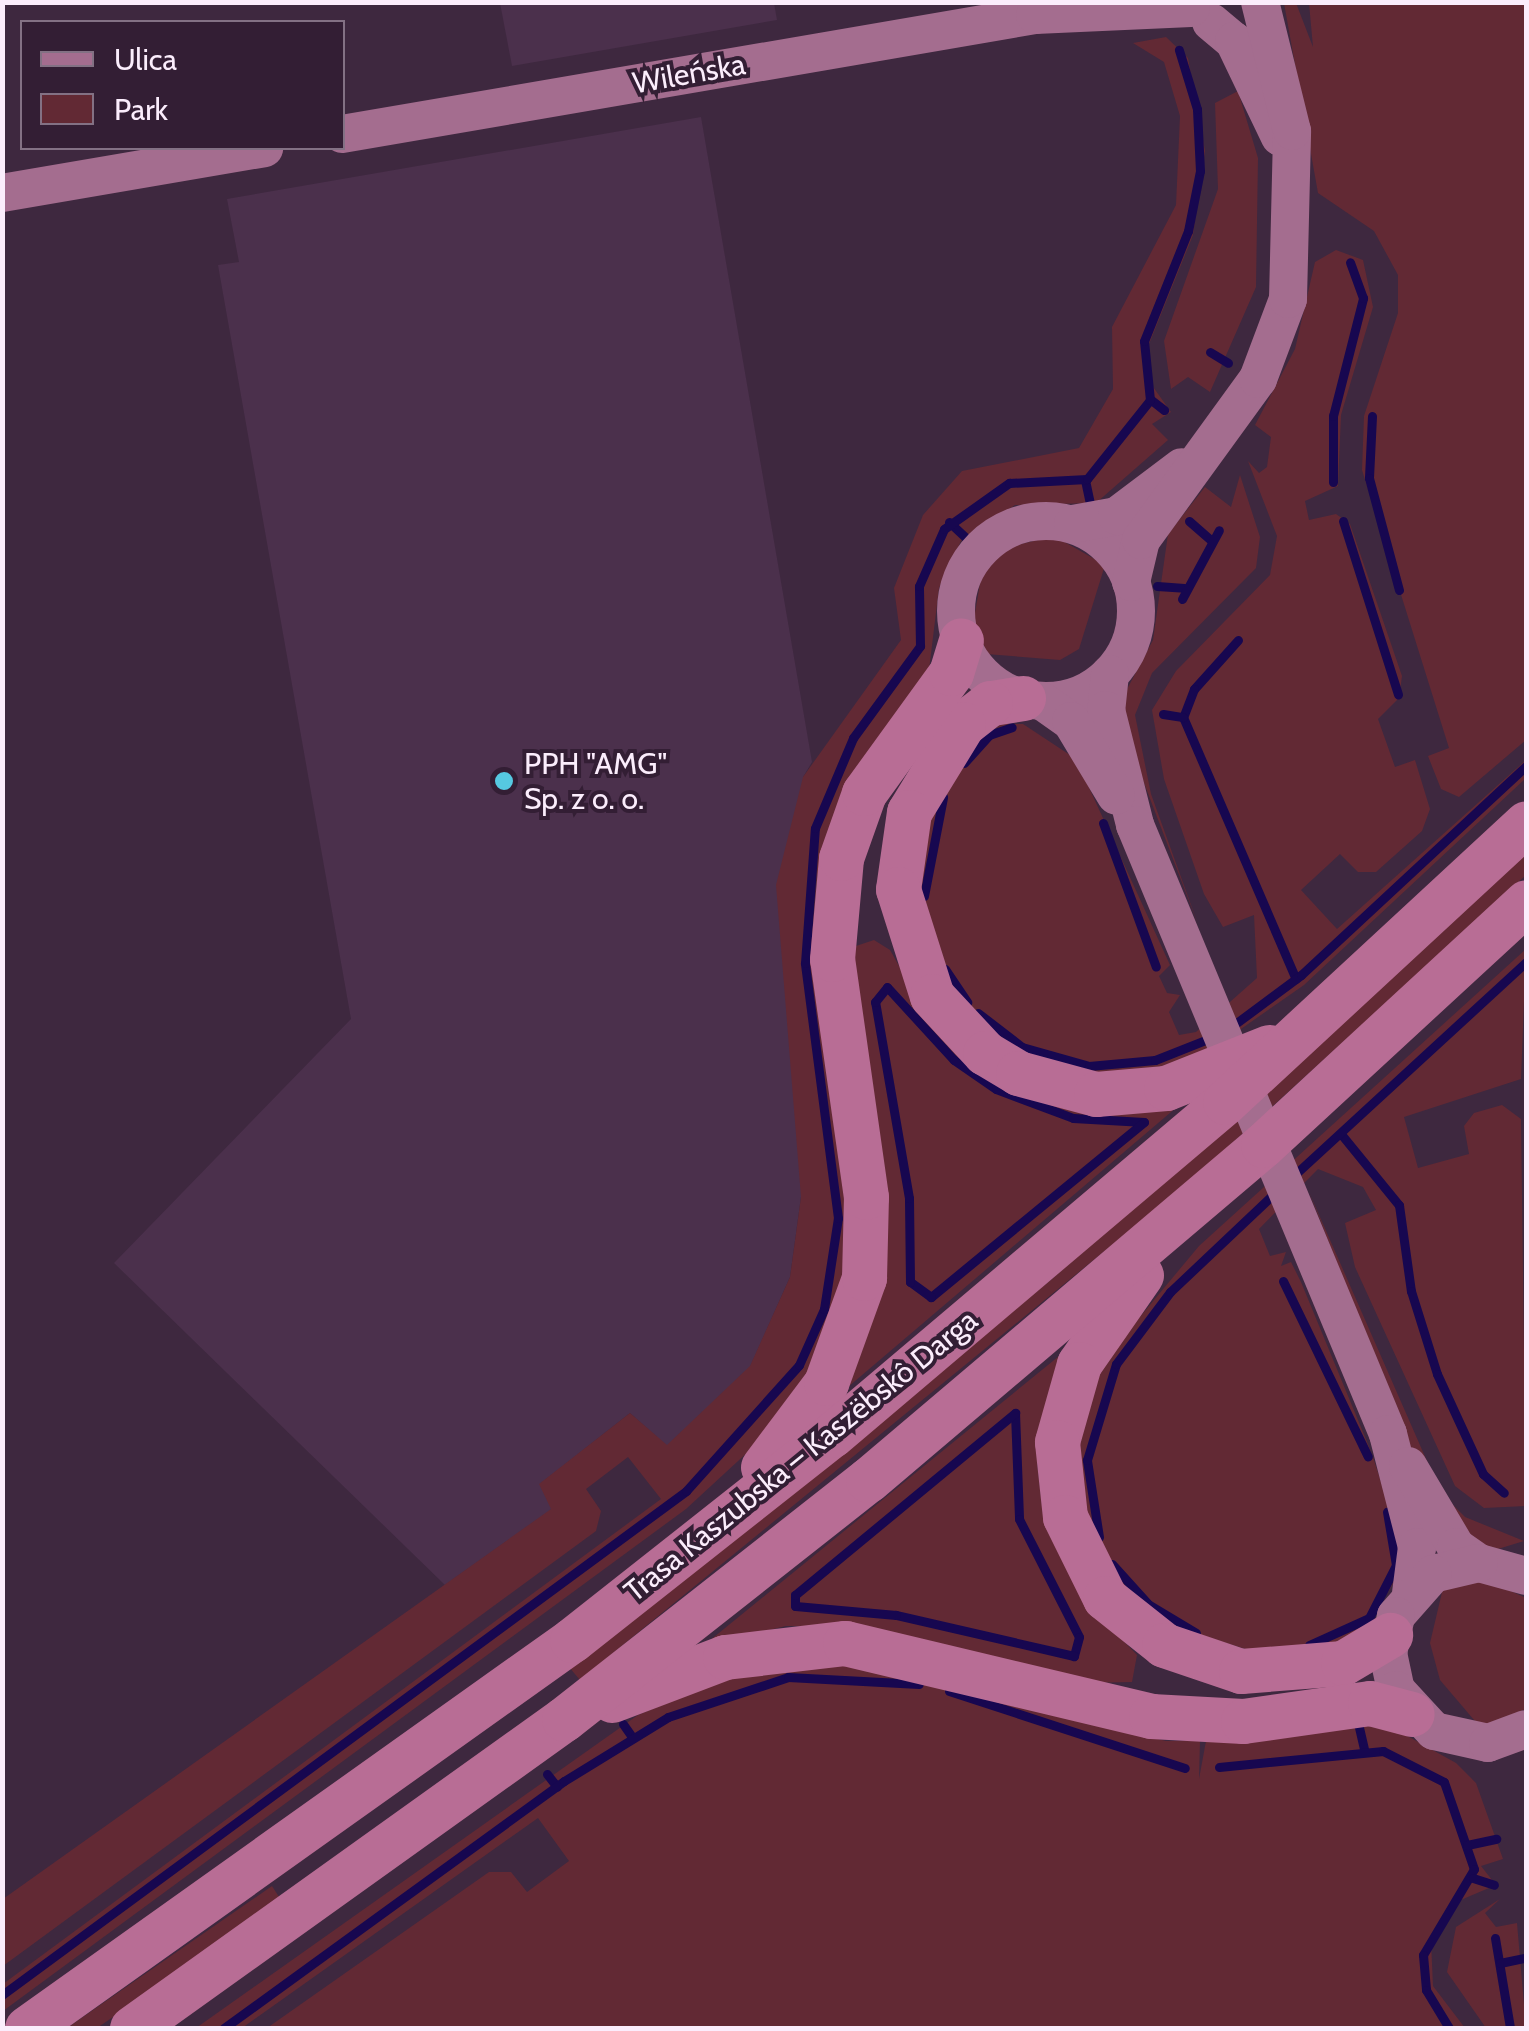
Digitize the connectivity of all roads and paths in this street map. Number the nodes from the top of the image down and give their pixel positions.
1 (1258, 2) edge
2 (1051, 9) edge
3 (1197, 11) edge
4 (345, 133) edge
5 (252, 150) edge
6 (1294, 178) junction
7 (2, 193) edge
8 (1208, 448) junction
9 (1073, 524) junction
10 (1131, 582) junction
11 (961, 640) junction
12 (1110, 674) junction
13 (1033, 699) junction
14 (1526, 822) edge
15 (1135, 825) junction
16 (1526, 902) edge
17 (1299, 1034) junction
18 (1197, 1202) junction
19 (1388, 1434) junction
20 (716, 1526) junction
21 (1526, 1548) edge
22 (1484, 1563) junction
23 (1526, 1576) edge
24 (1412, 1593) junction
25 (1390, 1634) junction
26 (1412, 1714) junction
27 (564, 1718) junction
28 (1526, 1729) edge
29 (27, 2028) edge
30 (132, 2028) edge

1 - 3 main road
1 - 6 main road
2 - 3 main road, Wileńska
2 - 4 main road, Wileńska
3 - 6 main road
5 - 7 main road
6 - 8 main road
8 - 9 main road
8 - 10 main road
9 - 10 main road
9 - 11 main road
10 - 12 main road
11 - 13 main road
11 - 20 highway
12 - 13 main road
12 - 15 main road
13 - 15 main road
13 - 17 highway
14 - 17 highway, Trasa Kaszubska – Kaszëbskô Darga
15 - 19 main road
16 - 18 highway, Trasa Kaszubska – Kaszëbskô Darga
17 - 20 highway, Trasa Kaszubska – Kaszëbskô Darga
18 - 25 highway
18 - 27 highway, Trasa Kaszubska – Kaszëbskô Darga
19 - 22 main road
19 - 24 main road
20 - 29 highway, Trasa Kaszubska – Kaszëbskô Darga
21 - 22 main road
22 - 23 main road
22 - 24 main road
24 - 25 main road
25 - 26 main road
26 - 27 highway
26 - 28 main road
27 - 30 highway, Trasa Kaszubska – Kaszëbskô Darga

